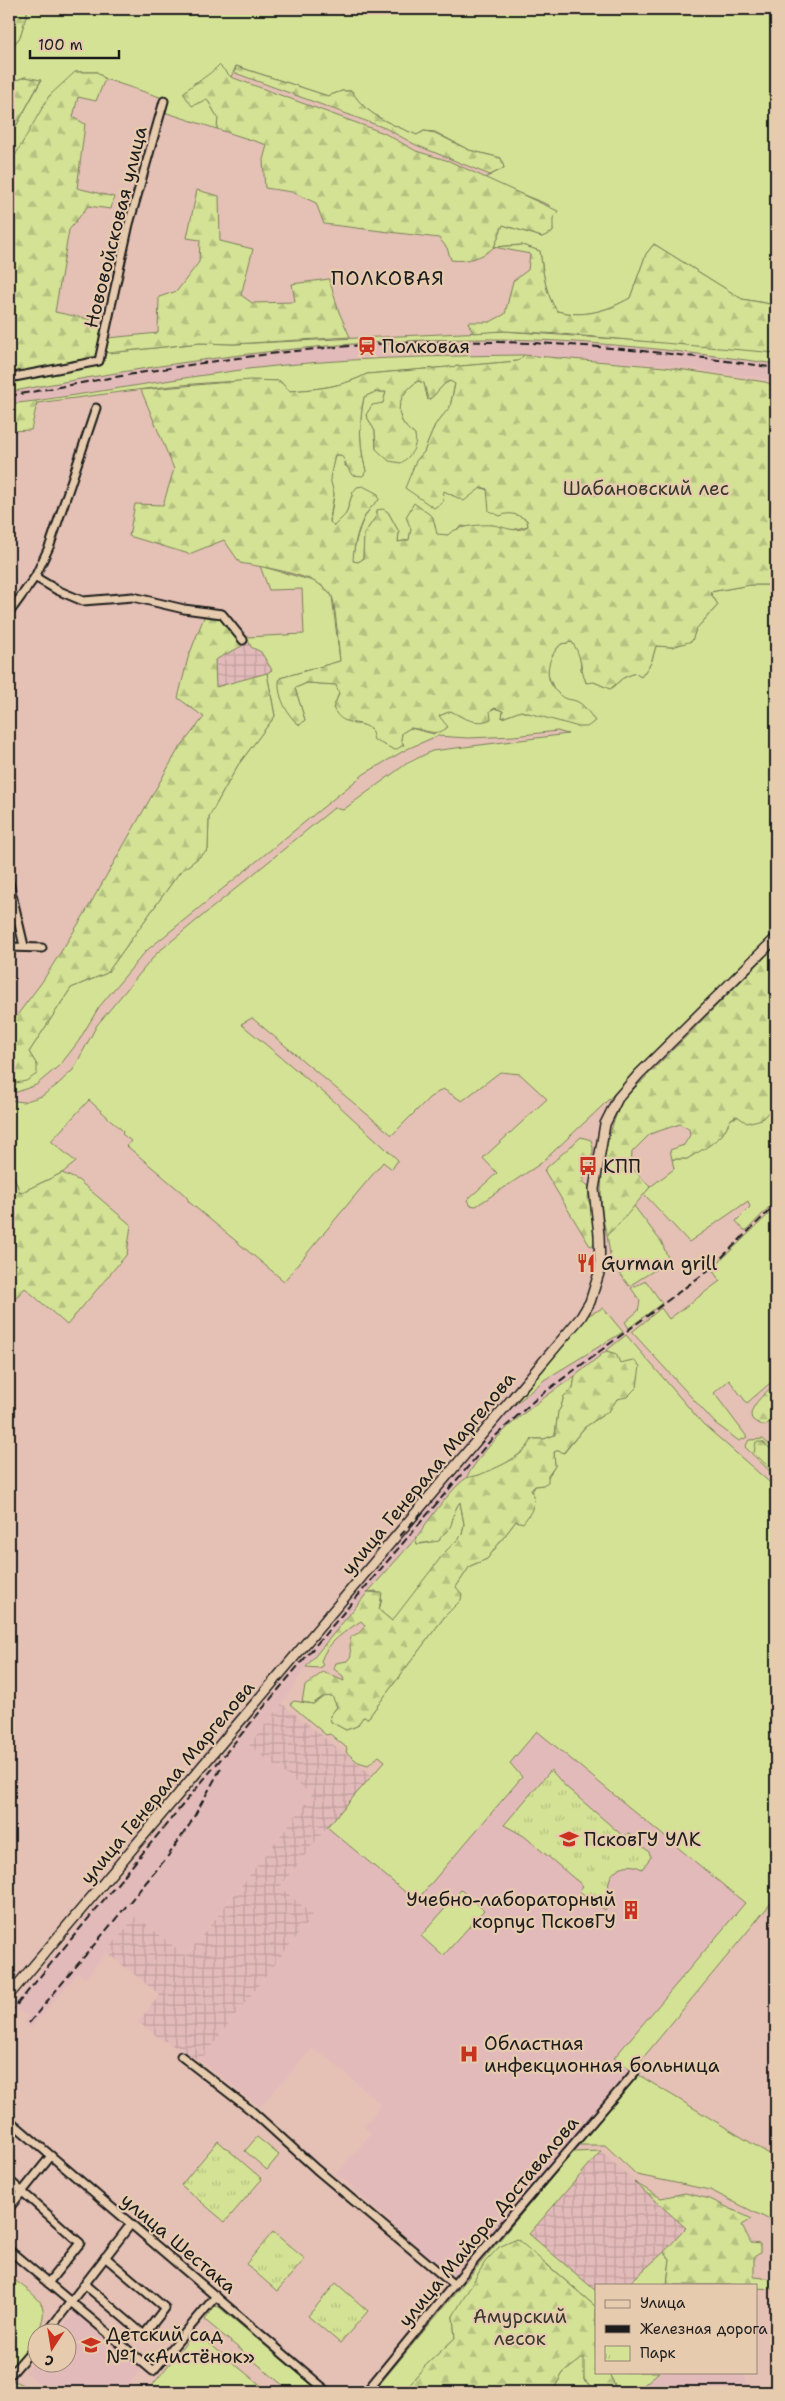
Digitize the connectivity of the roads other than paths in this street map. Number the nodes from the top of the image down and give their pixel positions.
1 (164, 100) dead end
2 (9, 378) edge
3 (96, 408) dead end
4 (35, 576) junction
5 (9, 613) edge
6 (243, 640) dead end
7 (9, 882) edge
8 (776, 938) edge
9 (24, 946) junction
10 (9, 947) edge
11 (42, 948) dead end
12 (9, 1995) edge
13 (181, 2056) dead end
14 (635, 2072) dead end
15 (9, 2120) edge
16 (51, 2156) junction
17 (9, 2180) edge
18 (22, 2192) junction
19 (9, 2208) edge
20 (131, 2224) junction
21 (9, 2250) edge
22 (105, 2257) junction
23 (48, 2283) junction
24 (84, 2284) junction
25 (454, 2285) junction
26 (216, 2296) junction
27 (70, 2302) junction
28 (54, 2324) edge
29 (28, 2355) edge
30 (9, 2370) edge
31 (328, 2392) edge
32 (366, 2392) edge

1 - 2 street, Нововойсковая улица
3 - 4 street
4 - 5 street
4 - 6 street
7 - 9 street
8 - 12 main road, улица Генерала Маргелова
9 - 10 street
9 - 11 street
13 - 25 street
14 - 25 street, улица Майора Доставалова
15 - 16 street, улица Шестака
16 - 18 street
16 - 20 street, улица Шестака
17 - 18 street
18 - 19 street
18 - 23 street
20 - 22 street
20 - 26 street, улица Шестака
21 - 23 street
22 - 24 street
22 - 24 street
23 - 27 street
24 - 27 street
25 - 32 street, улица Майора Доставалова
26 - 27 street
26 - 31 street, улица Шестака
27 - 28 street
29 - 30 street

